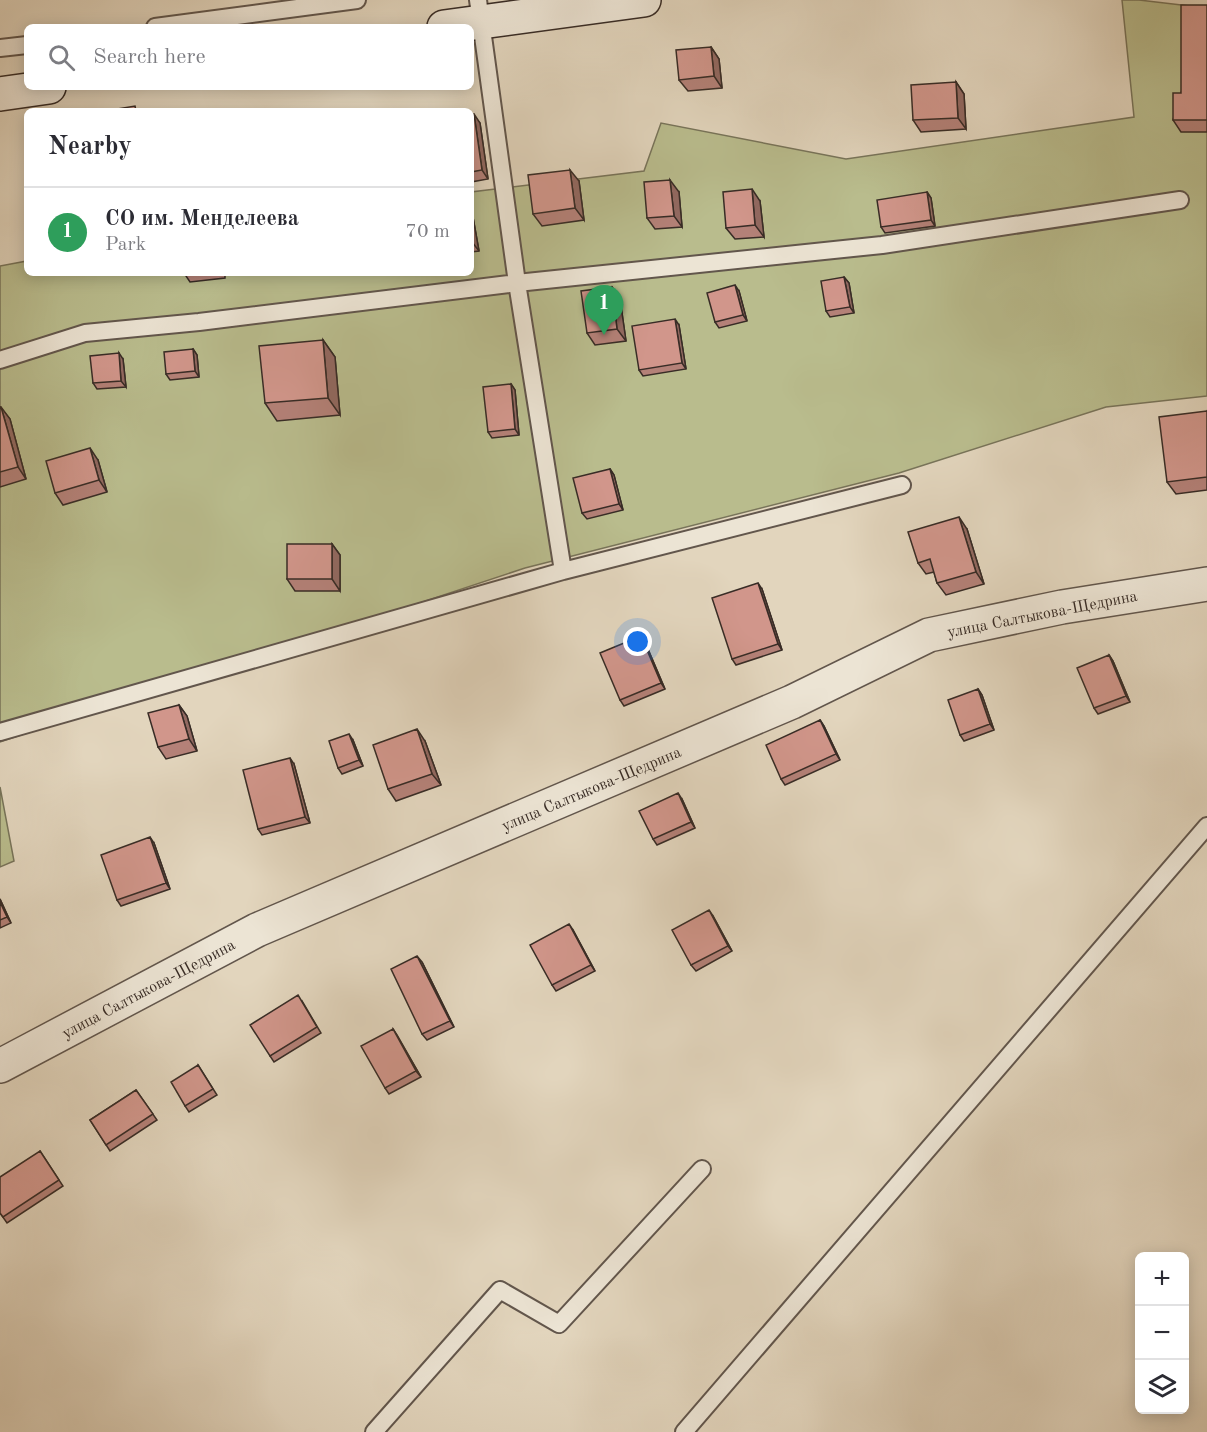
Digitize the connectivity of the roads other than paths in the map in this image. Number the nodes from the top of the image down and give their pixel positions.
1 (357, 0) edge
2 (644, 0) edge
3 (479, 11) edge
4 (210, 23) edge
5 (451, 24) edge
6 (24, 45) edge
7 (0, 48) edge
8 (28, 90) edge
9 (0, 94) edge
10 (1180, 200) dead end
11 (517, 283) junction
12 (0, 360) edge
13 (902, 484) dead end
14 (563, 571) junction
15 (1207, 584) edge
16 (0, 732) edge
17 (1207, 826) edge
18 (0, 1066) edge
19 (702, 1170) dead end
20 (374, 1432) edge
21 (684, 1432) edge

1 - 4 lane
2 - 3 street
3 - 5 street
3 - 11 lane
6 - 7 lane
8 - 9 street
10 - 11 lane
11 - 12 lane
11 - 14 lane
13 - 14 lane
14 - 16 lane
15 - 18 street, улица Салтыкова-Щедрина
17 - 21 lane
19 - 20 lane

